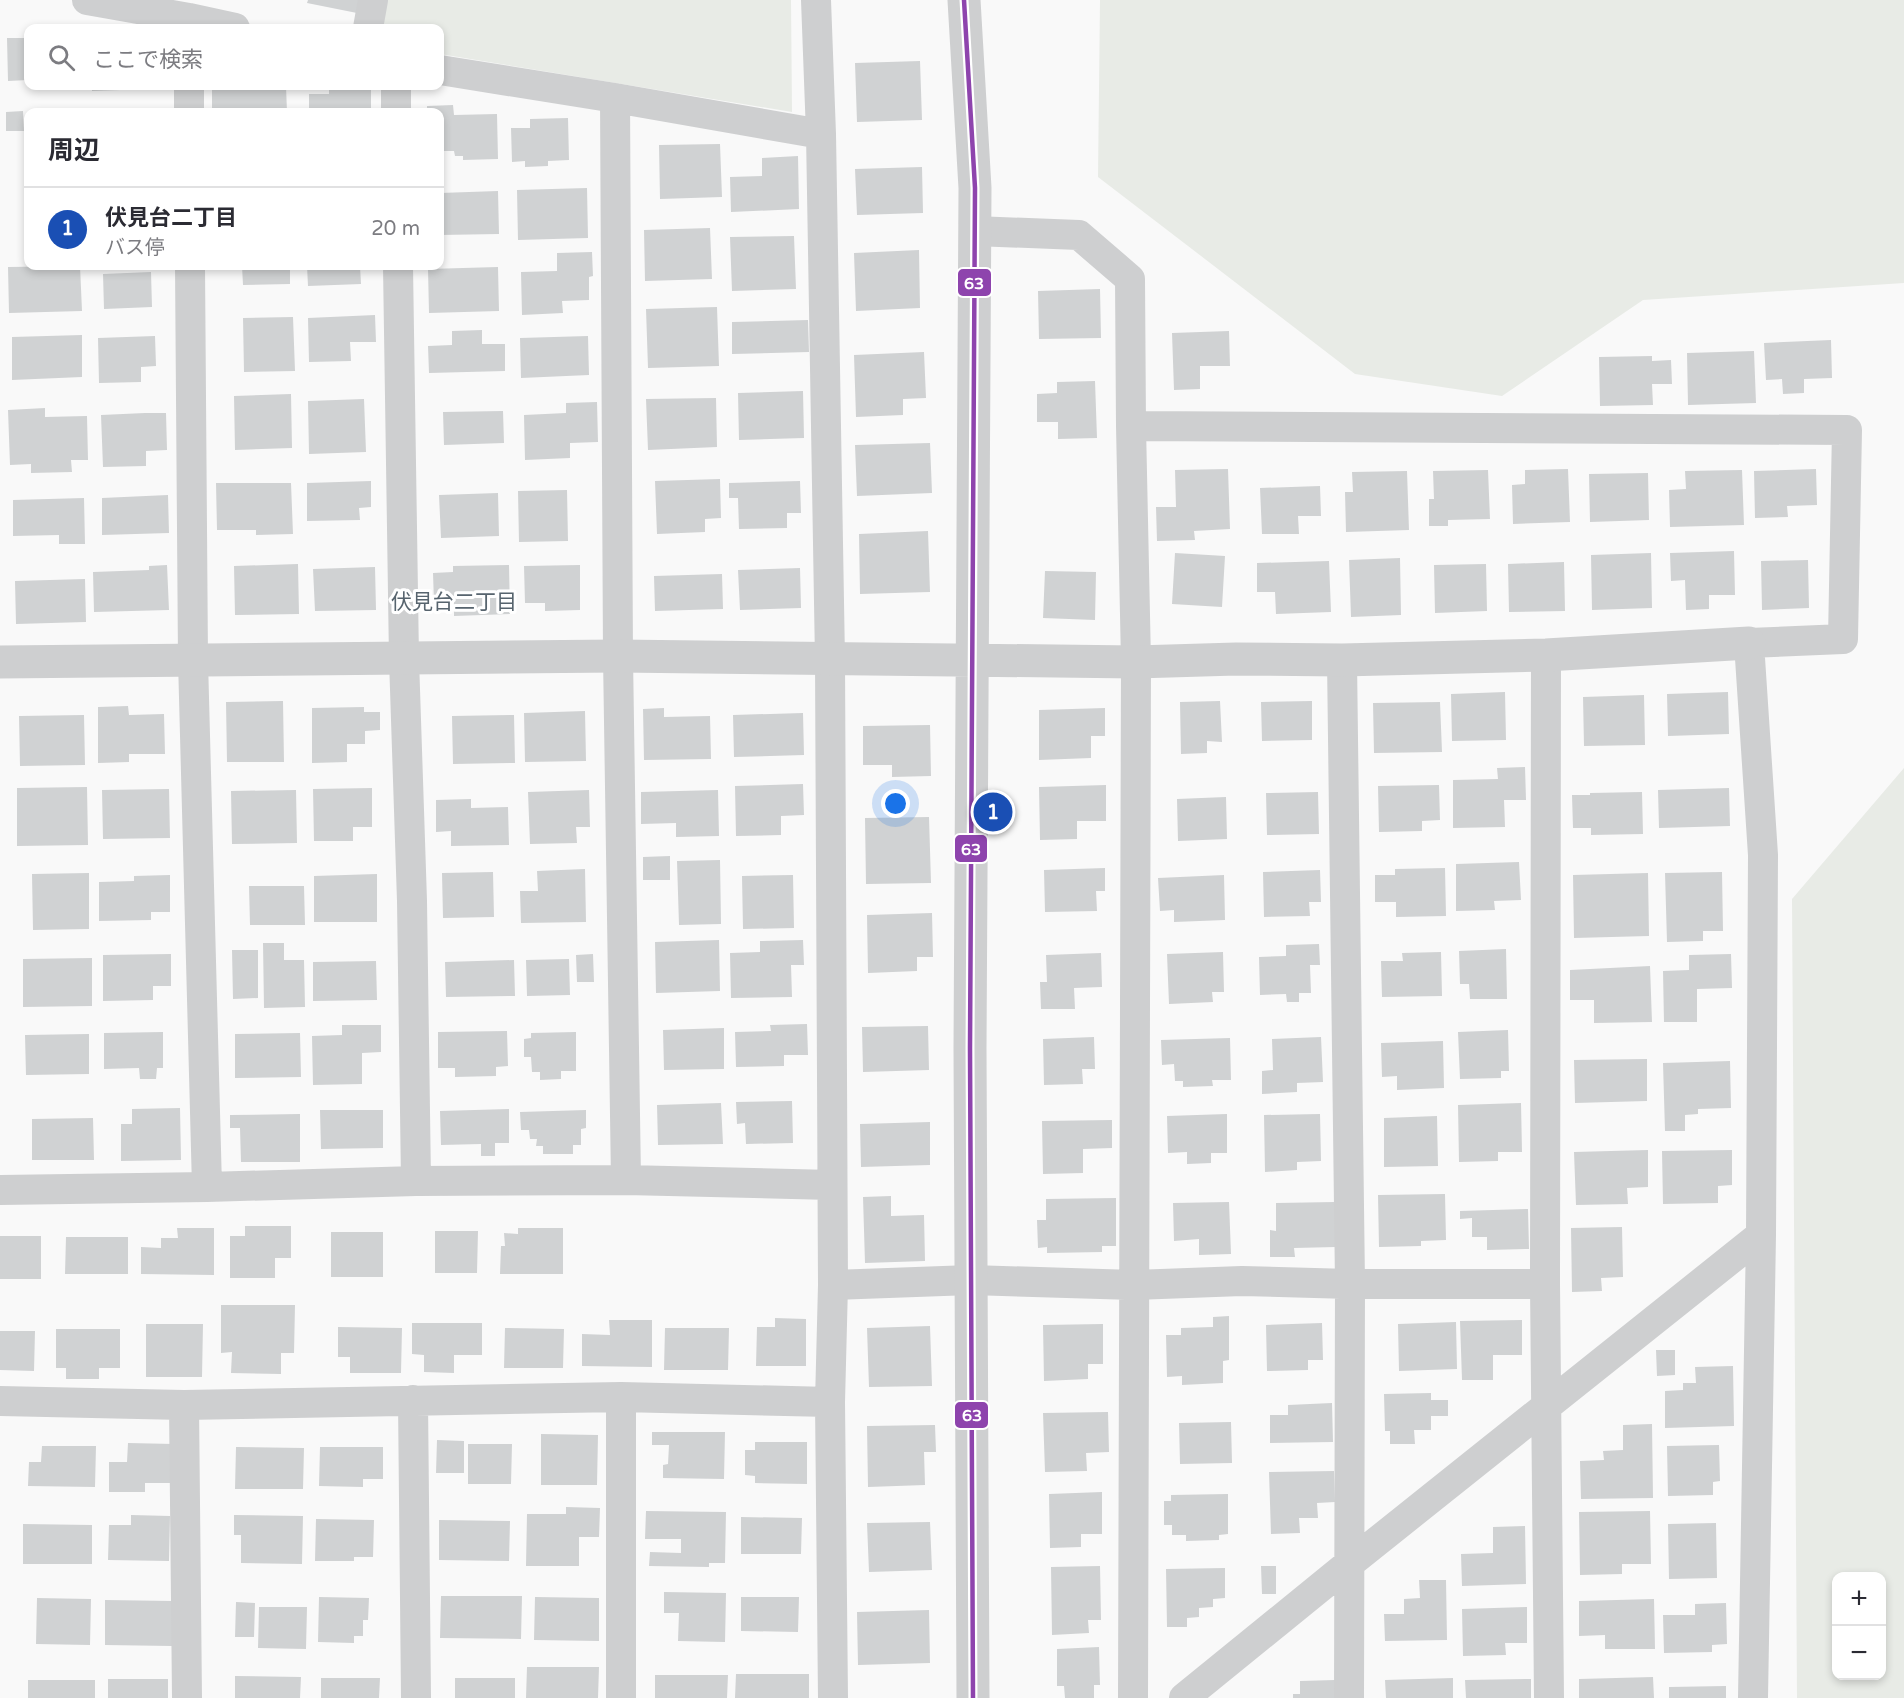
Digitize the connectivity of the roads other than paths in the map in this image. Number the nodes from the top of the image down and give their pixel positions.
1 (87, 0) edge
2 (373, 0) edge
3 (816, 0) edge
4 (964, 0) edge
5 (189, 23) edge
6 (369, 24) edge
7 (444, 71) edge
8 (189, 90) edge
9 (396, 90) edge
10 (615, 98) junction
11 (189, 108) edge
12 (396, 108) edge
13 (821, 134) junction
14 (974, 231) junction
15 (190, 270) edge
16 (398, 270) edge
17 (1131, 426) junction
18 (1749, 644) junction
19 (1546, 655) junction
20 (618, 656) junction
21 (404, 659) junction
22 (193, 660) junction
23 (830, 660) junction
24 (1342, 660) junction
25 (972, 661) junction
26 (0, 662) edge
27 (1136, 662) junction
28 (626, 1180) junction
29 (416, 1181) junction
30 (832, 1185) junction
31 (207, 1187) junction
32 (0, 1190) edge
33 (1761, 1235) junction
34 (971, 1280) junction
35 (1350, 1284) junction
36 (1545, 1284) junction
37 (833, 1285) junction
38 (1134, 1285) junction
39 (621, 1397) junction
40 (413, 1400) junction
41 (0, 1401) edge
42 (830, 1402) junction
43 (184, 1405) junction
44 (1547, 1406) junction
45 (1350, 1563) junction
46 (187, 1698) edge
47 (416, 1698) edge
48 (621, 1698) edge
49 (833, 1698) edge
50 (973, 1698) edge
51 (1133, 1698) edge
52 (1184, 1698) edge
53 (1349, 1698) edge
54 (1550, 1698) edge
55 (1753, 1698) edge

1 - 5 street
2 - 6 street
3 - 13 street
4 - 14 street
7 - 10 street
8 - 11 street
9 - 12 street
10 - 13 street
10 - 20 street
13 - 23 street
14 - 17 street
14 - 25 street
15 - 22 street
16 - 21 street
17 - 18 street
17 - 27 street
18 - 19 street
18 - 33 street
19 - 24 street
19 - 36 street
20 - 21 street
20 - 23 street
20 - 28 street
21 - 22 street
21 - 29 street
22 - 26 street
22 - 31 street
23 - 25 street
23 - 30 street
24 - 27 street
24 - 35 street
25 - 27 street
25 - 34 street
27 - 38 street
28 - 29 street
28 - 30 street
29 - 31 street
30 - 37 street
31 - 32 street
33 - 44 street
33 - 55 street
34 - 37 street
34 - 38 street
34 - 50 street
35 - 36 street
35 - 38 street
35 - 45 street
36 - 44 street
37 - 42 street
38 - 51 street
39 - 40 street
39 - 42 street
39 - 48 street
40 - 43 street
40 - 47 street
41 - 43 street
42 - 49 street
43 - 46 street
44 - 45 street
44 - 54 street
45 - 52 street
45 - 53 street

